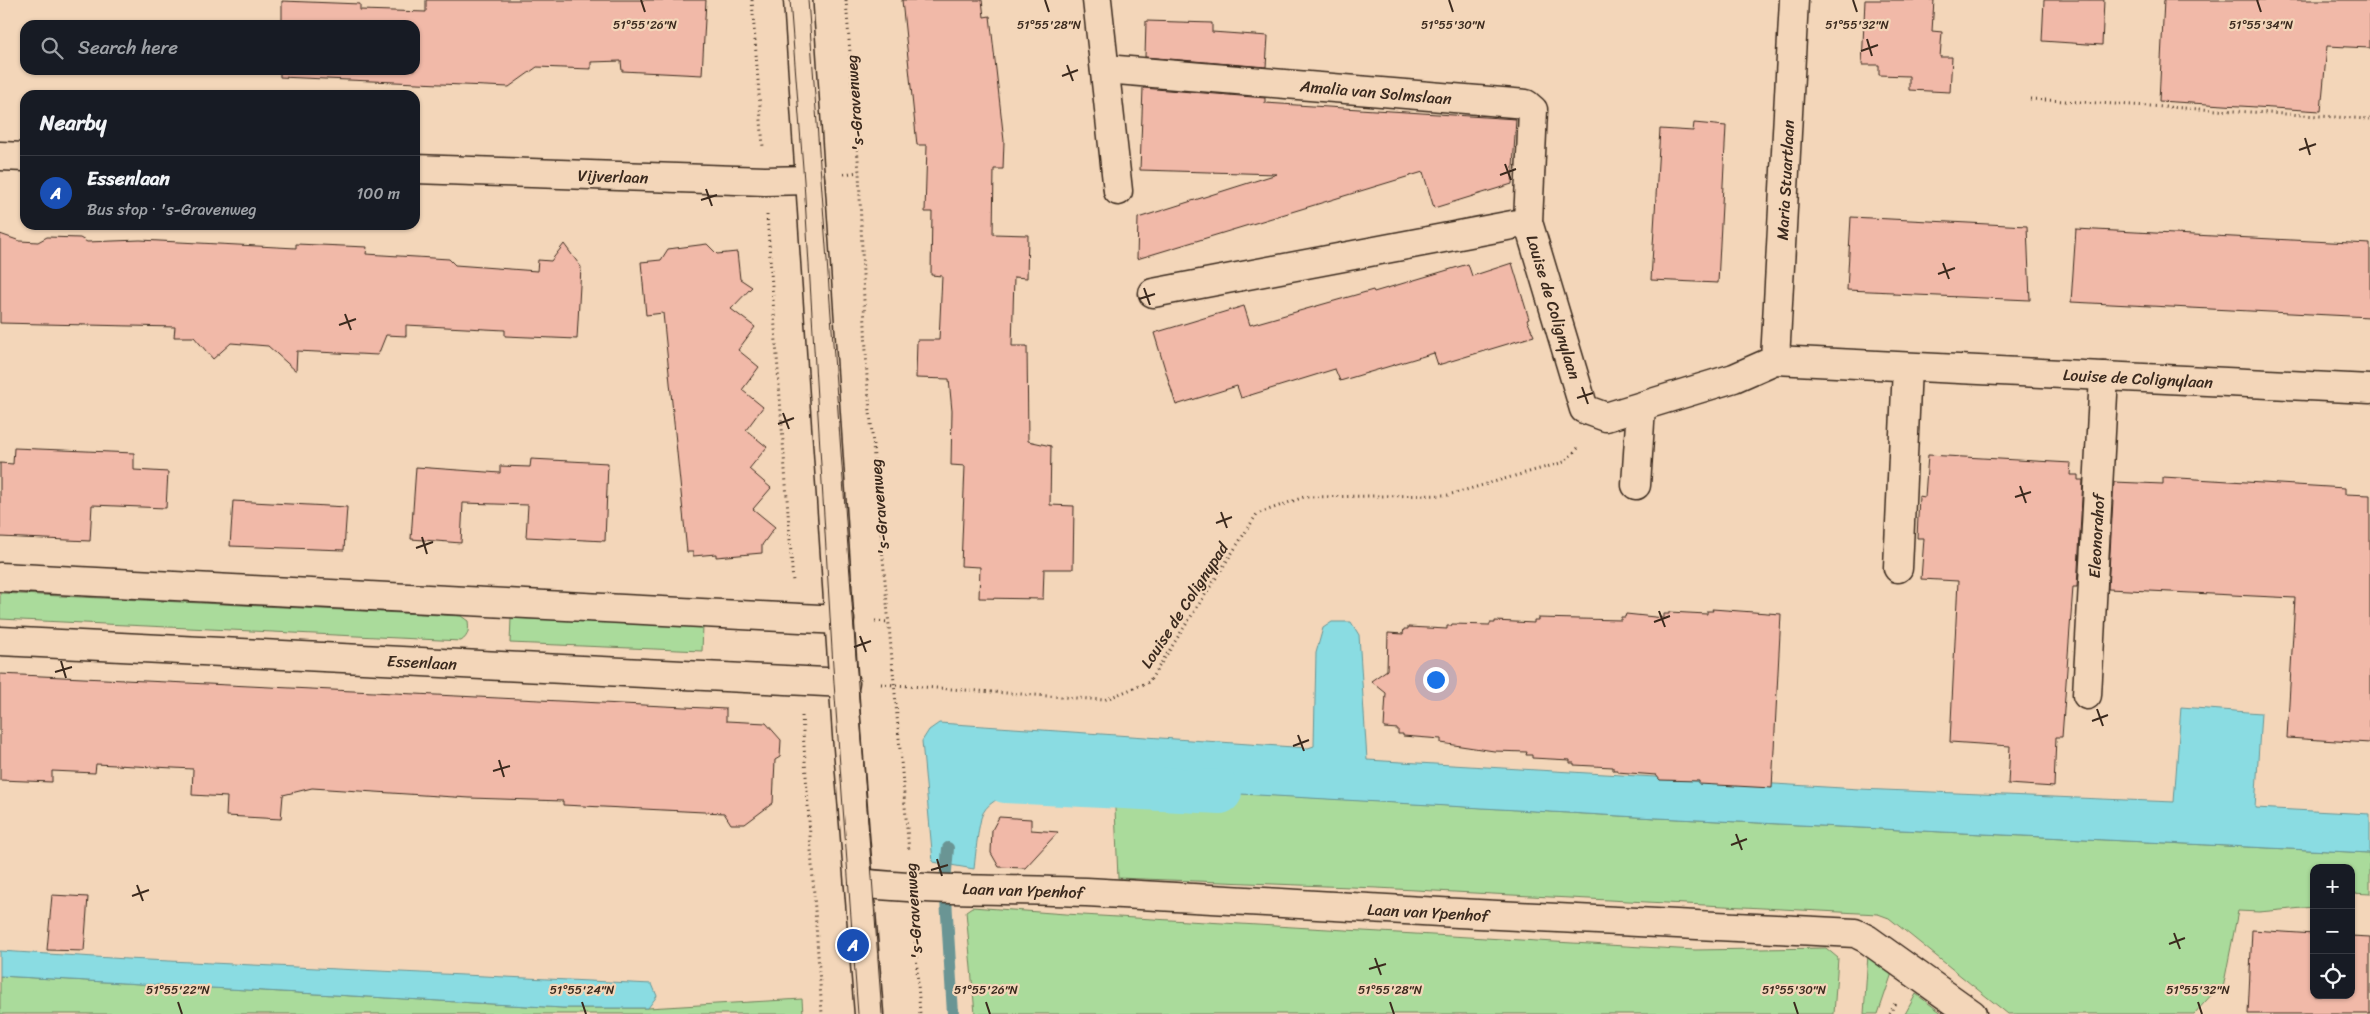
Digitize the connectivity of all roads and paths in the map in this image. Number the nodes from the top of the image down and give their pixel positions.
1 (752, 0) edge
2 (798, 0) edge
3 (846, 0) edge
4 (1096, 0) edge
5 (1794, 0) edge
6 (1105, 69) junction
7 (2030, 99) dead end
8 (2370, 119) edge
9 (0, 156) edge
10 (20, 156) edge
11 (420, 169) edge
12 (810, 180) junction
13 (765, 181) junction
14 (1118, 192) dead end
15 (1528, 222) junction
16 (1153, 293) dead end
17 (1775, 360) junction
18 (1907, 367) junction
19 (2104, 376) junction
20 (2370, 389) edge
21 (1641, 407) junction
22 (1606, 417) junction
23 (1636, 485) dead end
24 (1898, 568) dead end
25 (0, 577) edge
26 (795, 617) junction
27 (840, 620) junction
28 (0, 641) edge
29 (800, 682) junction
30 (845, 683) junction
31 (895, 685) junction
32 (2087, 695) dead end
33 (858, 883) junction
34 (921, 888) junction
35 (822, 1014) edge
36 (868, 1014) edge
37 (920, 1014) edge
38 (1972, 1014) edge

1 - 13 path
2 - 12 street
3 - 31 path, 's-Gravenweg
4 - 6 street
5 - 17 street, Maria Stuartlaan
6 - 14 street
6 - 15 street, Amalia van Solmslaan
7 - 8 path
9 - 10 street
11 - 13 street, Vijverlaan
12 - 13 street, Vijverlaan
12 - 27 street
13 - 26 path
15 - 16 street, Louise de Colignylaan
15 - 22 street, Louise de Colignylaan
17 - 18 street, Louise de Colignylaan
17 - 21 street, Louise de Colignylaan
18 - 19 street, Louise de Colignylaan
18 - 24 street
19 - 20 street, Louise de Colignylaan
19 - 32 street, Eleonorahof
21 - 22 street, Louise de Colignylaan
21 - 23 street
22 - 31 path, Louise de Colignypad
25 - 26 street
26 - 27 street
27 - 30 street
28 - 29 street, Essenlaan
29 - 30 street, Essenlaan
29 - 35 path
30 - 33 street
31 - 34 path, 's-Gravenweg
33 - 34 street, Laan van Ypenhof
33 - 36 street
34 - 37 path, 's-Gravenweg
34 - 38 street, Laan van Ypenhof

